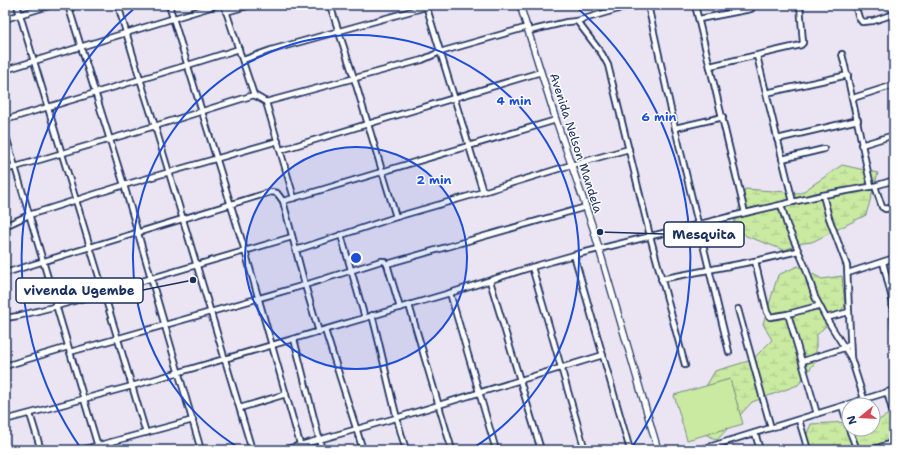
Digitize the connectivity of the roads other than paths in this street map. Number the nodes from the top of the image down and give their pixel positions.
1 (17, 5) edge
2 (52, 5) edge
3 (68, 5) edge
4 (118, 5) edge
5 (169, 5) edge
6 (217, 5) edge
7 (224, 5) edge
8 (251, 5) edge
9 (330, 5) edge
10 (433, 5) edge
11 (520, 5) edge
12 (632, 5) edge
13 (648, 5) edge
14 (695, 5) edge
15 (800, 5) edge
16 (855, 5) edge
17 (426, 6) edge
18 (750, 9) dead end
19 (226, 12) junction
20 (894, 14) edge
21 (20, 15) junction
22 (5, 19) edge
23 (174, 19) junction
24 (699, 19) junction
25 (577, 21) junction
26 (528, 29) junction
27 (338, 32) junction
28 (127, 33) junction
29 (80, 47) junction
30 (239, 49) junction
31 (440, 52) junction
32 (842, 54) dead end
33 (757, 56) junction
34 (243, 60) junction
35 (34, 61) junction
36 (188, 65) junction
37 (710, 66) junction
38 (5, 70) edge
39 (541, 72) junction
40 (848, 75) junction
41 (354, 78) junction
42 (140, 79) junction
43 (894, 85) edge
44 (766, 93) junction
45 (95, 94) junction
46 (254, 95) junction
47 (853, 98) junction
48 (455, 99) junction
49 (266, 102) junction
50 (48, 107) junction
51 (202, 111) junction
52 (723, 117) junction
53 (5, 120) edge
54 (556, 120) junction
55 (858, 120) junction
56 (368, 125) junction
57 (156, 126) junction
58 (675, 128) junction
59 (5, 133) edge
60 (894, 135) edge
61 (778, 139) junction
62 (110, 140) junction
63 (278, 141) junction
64 (861, 145) junction
65 (469, 146) junction
66 (629, 149) junction
67 (824, 149) dead end
68 (281, 150) junction
69 (62, 154) junction
70 (216, 158) junction
71 (782, 160) junction
72 (571, 164) junction
73 (15, 168) junction
74 (5, 170) edge
75 (170, 172) junction
76 (383, 172) junction
77 (894, 180) edge
78 (124, 185) junction
79 (873, 186) junction
80 (482, 192) junction
81 (823, 195) junction
82 (294, 198) junction
83 (76, 200) junction
84 (283, 201) junction
85 (793, 202) junction
86 (230, 204) junction
87 (781, 205) junction
88 (586, 207) junction
89 (894, 207) edge
90 (745, 213) junction
91 (29, 215) junction
92 (396, 217) junction
93 (183, 218) junction
94 (698, 225) junction
95 (5, 226) edge
96 (137, 232) junction
97 (341, 236) junction
98 (650, 236) junction
99 (292, 237) junction
100 (90, 247) junction
101 (599, 249) junction
102 (296, 250) junction
103 (245, 251) junction
104 (798, 251) junction
105 (574, 255) junction
106 (894, 258) edge
107 (43, 260) junction
108 (755, 261) junction
109 (883, 262) junction
110 (387, 264) junction
111 (197, 265) junction
112 (532, 267) junction
113 (351, 270) junction
114 (709, 270) junction
115 (5, 272) edge
116 (848, 273) junction
117 (661, 279) junction
118 (150, 280) junction
119 (490, 281) junction
120 (304, 285) junction
121 (103, 292) junction
122 (450, 293) junction
123 (259, 298) junction
124 (893, 303) edge
125 (409, 305) junction
126 (57, 306) junction
127 (818, 306) junction
128 (400, 308) junction
129 (738, 309) dead end
130 (212, 312) junction
131 (849, 312) junction
132 (788, 314) junction
133 (372, 315) junction
134 (5, 318) edge
135 (365, 318) junction
136 (826, 318) junction
137 (165, 326) junction
138 (894, 326) edge
139 (325, 330) junction
140 (319, 332) junction
141 (118, 339) junction
142 (294, 339) junction
143 (850, 344) junction
144 (272, 345) junction
145 (68, 347) junction
146 (844, 348) junction
147 (70, 352) junction
148 (729, 352) dead end
149 (603, 355) junction
150 (225, 358) junction
151 (851, 358) junction
152 (803, 361) junction
153 (685, 365) dead end
154 (5, 366) edge
155 (562, 368) junction
156 (179, 373) junction
157 (520, 380) junction
158 (132, 386) junction
159 (894, 390) edge
160 (479, 392) junction
161 (887, 392) junction
162 (286, 394) junction
163 (863, 397) edge
164 (871, 397) edge
165 (84, 399) junction
166 (438, 404) junction
167 (841, 406) edge
168 (240, 408) junction
169 (30, 414) junction
170 (817, 414) junction
171 (894, 417) edge
172 (396, 418) junction
173 (5, 420) edge
174 (193, 420) junction
175 (799, 420) junction
176 (356, 428) junction
177 (771, 428) junction
178 (146, 433) junction
179 (755, 433) junction
180 (852, 437) edge
181 (319, 440) junction
182 (894, 442) edge
183 (300, 444) junction
184 (98, 448) edge
185 (712, 448) edge
186 (41, 450) edge
187 (82, 450) edge
188 (201, 450) edge
189 (252, 450) edge
190 (283, 450) edge
191 (322, 450) edge
192 (363, 450) edge
193 (406, 450) edge
194 (452, 450) edge
195 (496, 450) edge
196 (541, 450) edge
197 (585, 450) edge
198 (630, 450) edge
199 (658, 450) edge
200 (699, 450) edge
201 (760, 450) edge
202 (808, 450) edge
203 (857, 450) edge
204 (872, 450) edge

1 - 21 street
2 - 21 street
3 - 29 street
4 - 28 street
5 - 23 street
6 - 23 street
7 - 19 street
8 - 19 street
9 - 27 street
10 - 17 street
11 - 26 street, Avenida Nelson Mandela
12 - 25 street
13 - 58 street
14 - 24 street
15 - 33 street
16 - 20 street
17 - 27 street
17 - 31 street
18 - 24 street
19 - 30 street
21 - 22 street
21 - 35 street
23 - 28 street
23 - 36 street
24 - 37 street
25 - 26 street
25 - 66 street
26 - 31 street
26 - 39 street, Avenida Nelson Mandela
27 - 34 street
27 - 41 street
28 - 29 street
28 - 42 street
29 - 35 street
29 - 45 street
30 - 34 street
30 - 36 street
31 - 41 street
31 - 48 street
32 - 40 street
33 - 37 street
33 - 44 street
34 - 46 street
35 - 38 street
35 - 50 street
36 - 42 street
36 - 51 street
37 - 52 street
39 - 48 street
39 - 54 street, Avenida Nelson Mandela
40 - 44 street
40 - 47 street
41 - 49 street
41 - 56 street
42 - 45 street
42 - 57 street
43 - 47 street
44 - 61 street
45 - 50 street
45 - 62 street
46 - 49 street
46 - 51 street
47 - 55 street
48 - 56 street
48 - 65 street
49 - 63 street
50 - 53 street
50 - 69 street
51 - 57 street
51 - 70 street
52 - 58 street
52 - 90 street
54 - 65 street
54 - 72 street, Avenida Nelson Mandela
55 - 61 street
55 - 64 street
56 - 68 street
56 - 76 street
57 - 62 street
57 - 75 street
58 - 94 street
59 - 73 street
60 - 64 street
61 - 71 street
62 - 69 street
62 - 78 street
63 - 68 street
63 - 70 street
64 - 79 street
65 - 76 street
65 - 80 street
66 - 72 street
66 - 98 street
67 - 71 street
68 - 82 street
69 - 73 street
69 - 83 street
70 - 75 street
70 - 86 street
71 - 85 street
72 - 80 street
72 - 88 street, Avenida Nelson Mandela
73 - 74 street
73 - 91 street
75 - 78 street
75 - 93 street
76 - 82 street
76 - 92 street
77 - 79 street
78 - 83 street
78 - 96 street
79 - 81 street
79 - 89 street
80 - 92 street
81 - 85 street
81 - 116 street
82 - 84 street
83 - 91 street
83 - 100 street
84 - 86 street
84 - 99 street
85 - 87 street
86 - 93 street
86 - 103 street
87 - 90 street
87 - 104 street
88 - 101 street, Avenida Nelson Mandela
88 - 110 street
90 - 94 street
91 - 95 street
91 - 107 street
92 - 97 street
93 - 96 street
93 - 111 street
94 - 98 street
94 - 114 street
96 - 100 street
96 - 118 street
97 - 102 street
97 - 113 street
98 - 101 street
98 - 117 street
99 - 102 street
99 - 103 street
100 - 107 street
100 - 121 street
101 - 105 street
101 - 199 street, Avenida Nelson Mandela
102 - 120 street
103 - 111 street
103 - 123 street
104 - 108 street
104 - 127 street
105 - 112 street
105 - 149 street
106 - 109 street
107 - 115 street
107 - 126 street
108 - 114 street
108 - 132 street
109 - 116 street
109 - 124 street
110 - 113 street
110 - 128 street
111 - 118 street
111 - 130 street
112 - 119 street
112 - 155 street
113 - 120 street
113 - 135 street
114 - 117 street
114 - 148 street
116 - 131 street
117 - 153 street
118 - 121 street
118 - 137 street
119 - 122 street
119 - 157 street
120 - 123 street
120 - 140 street
121 - 126 street
121 - 141 street
122 - 125 street
122 - 160 street
123 - 130 street
123 - 144 street
124 - 138 street
125 - 128 street
125 - 166 street
126 - 134 street
126 - 145 street
127 - 132 street
127 - 136 street
128 - 133 street
129 - 177 street
130 - 137 street
130 - 150 street
131 - 136 street
131 - 143 street
132 - 152 street
133 - 135 street
133 - 172 street
135 - 139 street
136 - 146 street
137 - 141 street
137 - 156 street
139 - 140 street
139 - 176 street
140 - 142 street
141 - 147 street
141 - 158 street
142 - 144 street
142 - 181 street
143 - 146 street
143 - 151 street
144 - 150 street
144 - 162 street
145 - 147 street
145 - 154 street
146 - 151 street
146 - 152 street
147 - 165 street
149 - 155 street
149 - 198 street
150 - 156 street
150 - 168 street
151 - 163 street
152 - 170 street
155 - 157 street
155 - 197 street
156 - 158 street
156 - 174 street
157 - 160 street
157 - 196 street
158 - 165 street
158 - 178 street
159 - 161 street
160 - 166 street
160 - 195 street
161 - 164 street
161 - 171 street
162 - 168 street
162 - 183 street
165 - 169 street
165 - 184 street
166 - 172 street
166 - 194 street
167 - 170 street
168 - 189 street
169 - 173 street
169 - 186 street
170 - 175 street
172 - 176 street
172 - 193 street
174 - 178 street
174 - 188 street
175 - 177 street
175 - 202 street
176 - 181 street
176 - 192 street
177 - 179 street
178 - 184 street
179 - 185 street
179 - 201 street
180 - 203 street
181 - 183 street
181 - 191 street
182 - 204 street
183 - 190 street
184 - 187 street
185 - 200 street

